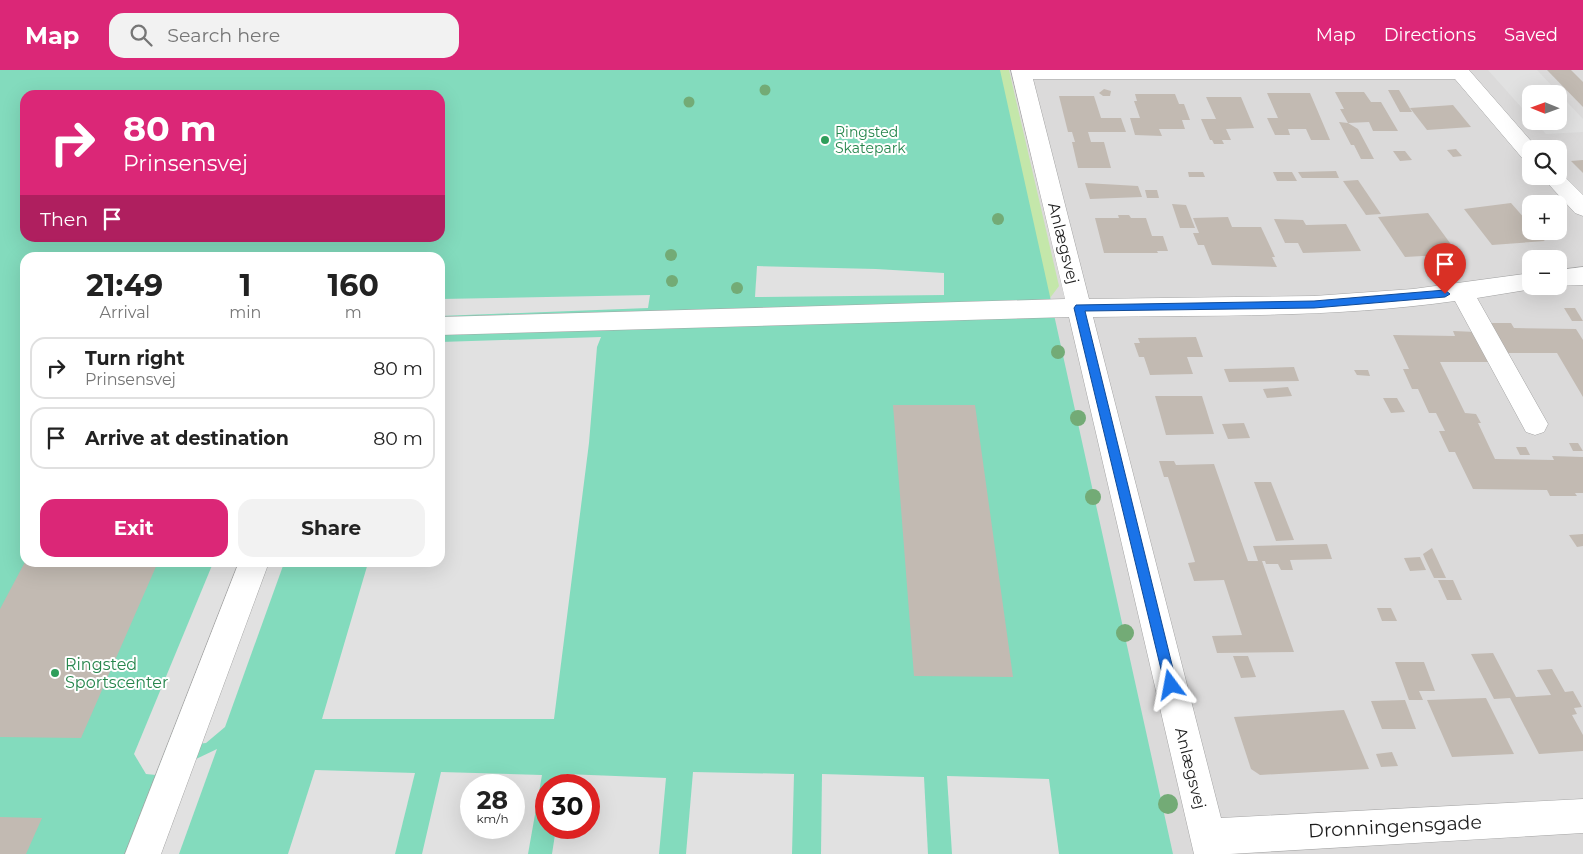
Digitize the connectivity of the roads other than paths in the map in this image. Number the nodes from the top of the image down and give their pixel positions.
1 (1459, 71) edge
2 (1021, 72) edge
3 (1522, 144) edge
4 (1561, 185) edge
5 (1583, 208) edge
6 (1522, 283) edge
7 (1461, 292) junction
8 (1080, 308) junction
9 (445, 326) edge
10 (1535, 424) dead end
11 (252, 567) edge
12 (1583, 816) edge
13 (1209, 845) edge
14 (143, 854) edge

1 - 2 street
1 - 3 street
2 - 8 street, Anlægsvej
4 - 5 street
6 - 7 street
7 - 8 street
7 - 10 street
8 - 9 street
8 - 13 street, Anlægsvej
11 - 14 street
12 - 13 street, Dronningensgade

